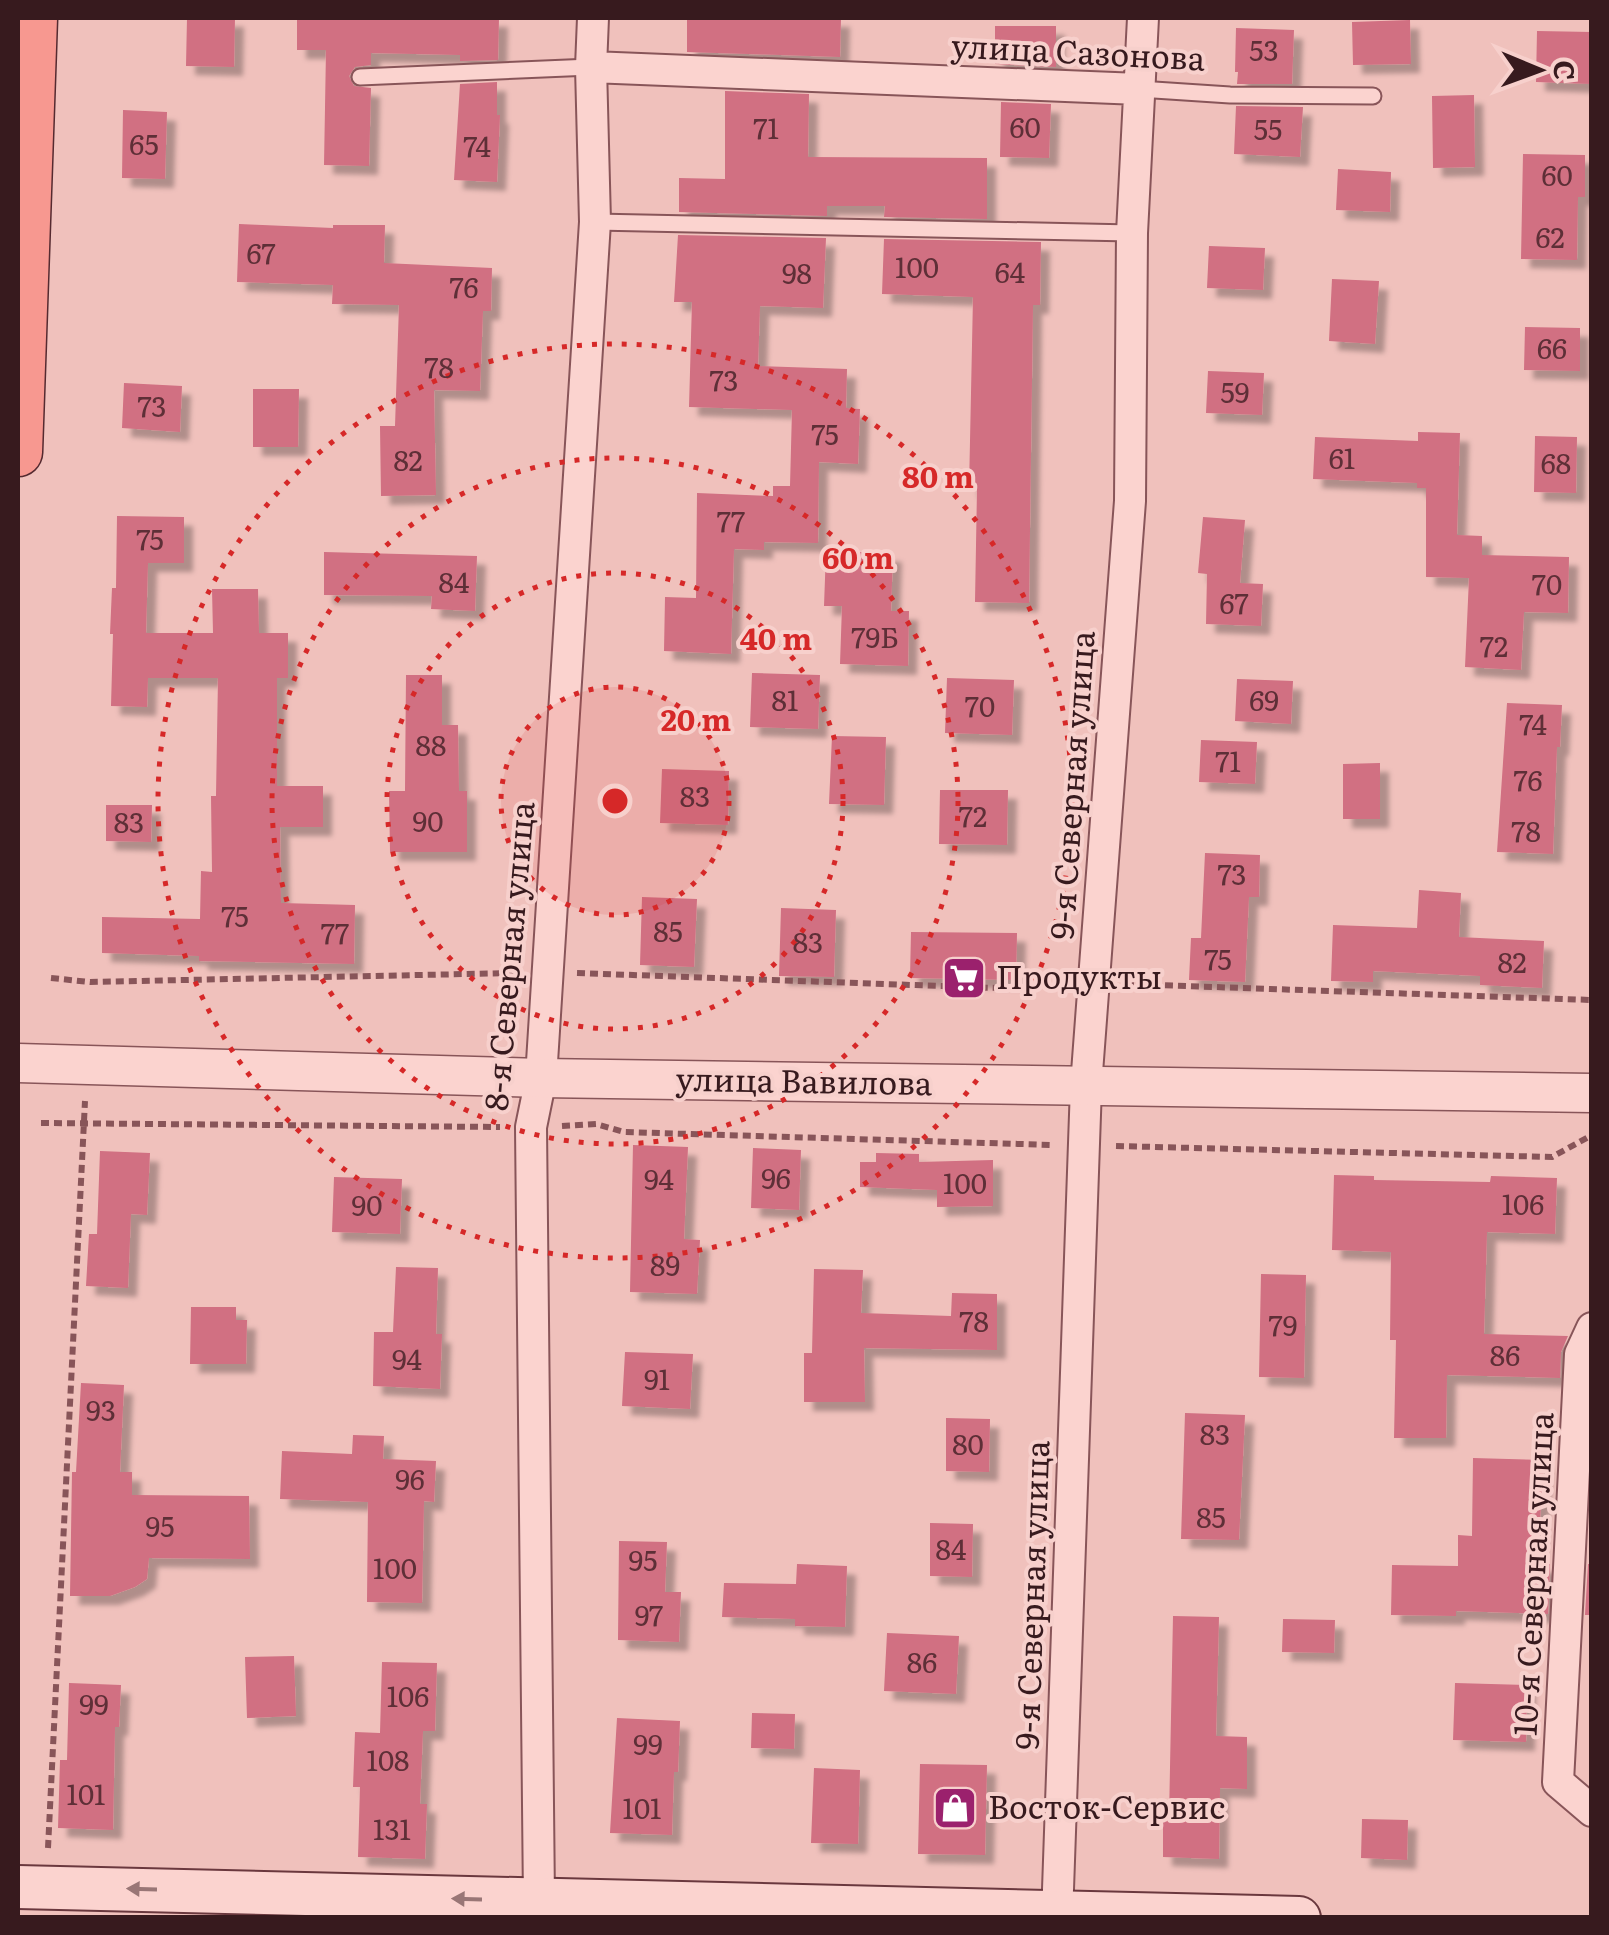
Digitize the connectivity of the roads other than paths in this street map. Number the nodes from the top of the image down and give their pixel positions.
1 (34, 18) edge
2 (593, 18) edge
3 (1142, 18) edge
4 (591, 67) junction
5 (360, 77) dead end
6 (1140, 89) junction
7 (1374, 96) dead end
8 (595, 222) junction
9 (1132, 233) junction
10 (18, 452) edge
11 (18, 1064) edge
12 (541, 1078) junction
13 (1086, 1086) junction
14 (1592, 1093) edge
15 (1592, 1328) edge
16 (1592, 1811) edge
17 (33, 1872) edge
18 (539, 1901) junction
19 (1057, 1915) edge
20 (1299, 1918) edge

1 - 10 main road
2 - 4 street, 8-я Северная улица
3 - 6 street, 9-я Северная улица
4 - 5 lane, улица Сазонова
4 - 6 street, улица Сазонова
4 - 8 street, 8-я Северная улица
6 - 7 lane, улица Сазонова
6 - 9 street, 9-я Северная улица
8 - 9 lane
8 - 12 street, 8-я Северная улица
9 - 13 street, 9-я Северная улица
11 - 12 street, улица Вавилова
12 - 13 street, улица Вавилова
12 - 18 street, 8-я Северная улица
13 - 14 street, улица Вавилова
13 - 19 street, 9-я Северная улица
15 - 16 street, 10-я Северная улица
18 -> 17 main road
18 - 19 main road
19 - 20 main road

